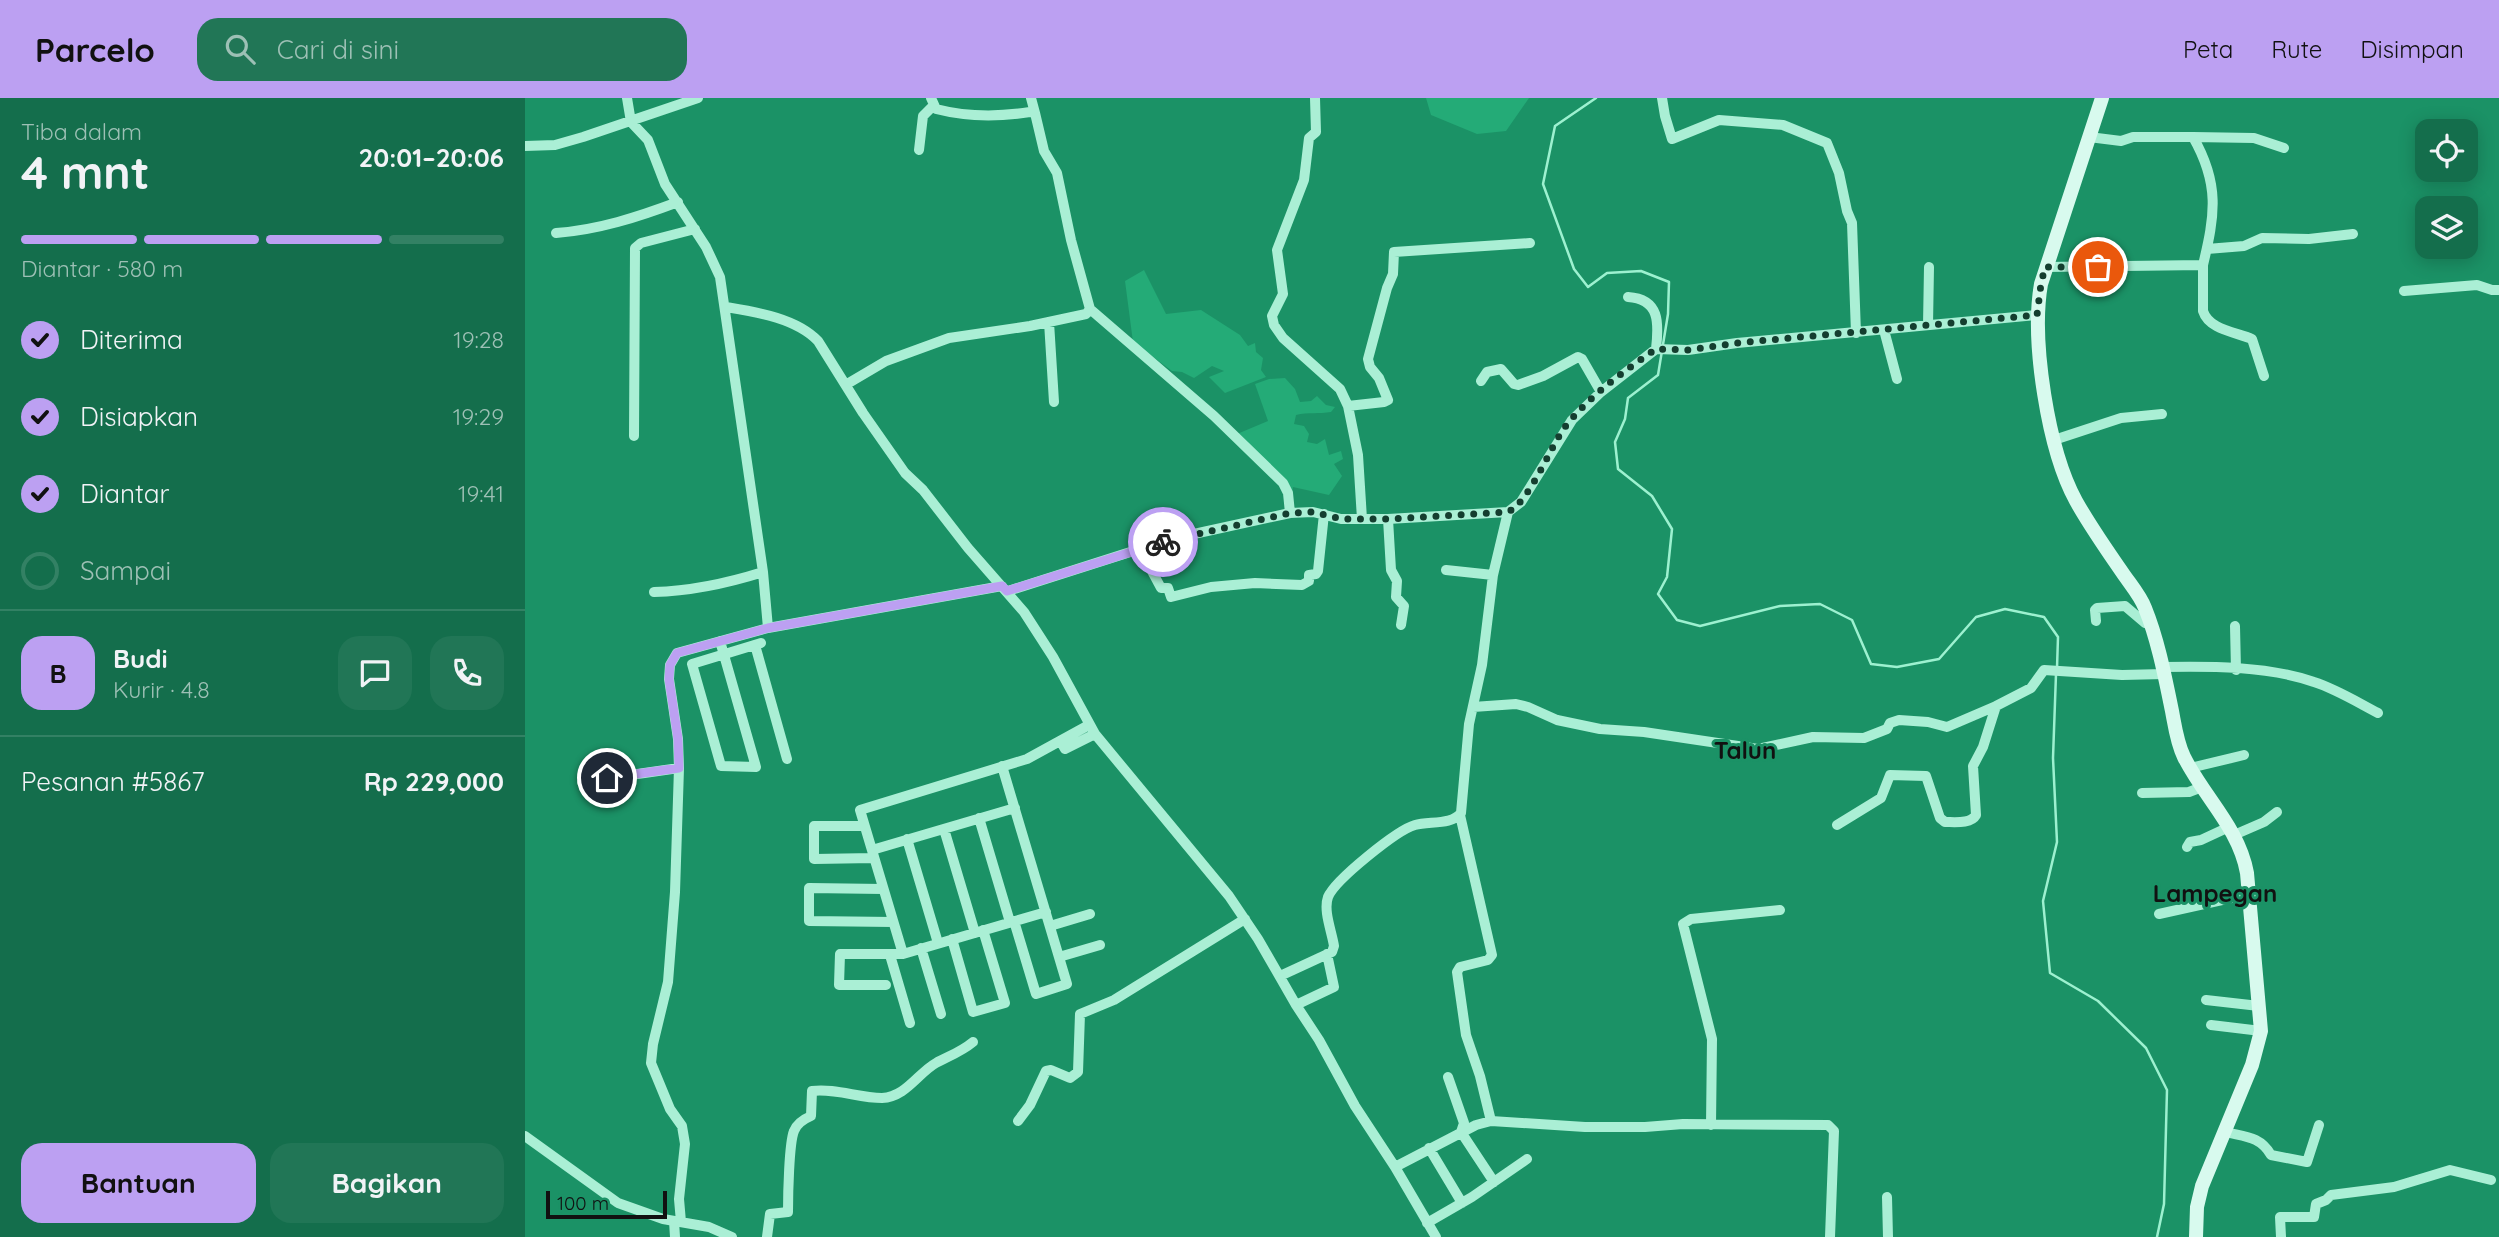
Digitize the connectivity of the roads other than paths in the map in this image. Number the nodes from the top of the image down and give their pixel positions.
1 (627, 98) edge
2 (698, 98) edge
3 (1031, 98) edge
4 (1315, 98) edge
5 (1662, 98) edge
6 (2102, 98) edge
7 (932, 102) edge
8 (1035, 113) junction
9 (631, 122) junction
10 (2089, 137) junction
11 (2193, 137) junction
12 (525, 146) edge
13 (2284, 148) dead end
14 (919, 150) dead end
15 (678, 202) junction
16 (695, 229) junction
17 (556, 233) dead end
18 (2353, 234) dead end
19 (1530, 243) dead end
20 (2207, 249) junction
21 (2203, 265) junction
22 (1929, 267) dead end
23 (2045, 267) junction
24 (2499, 290) edge
25 (2404, 291) dead end
26 (1628, 297) dead end
27 (726, 307) junction
28 (1090, 309) junction
29 (2037, 315) junction
30 (1049, 322) junction
31 (1929, 325) junction
32 (1884, 330) junction
33 (1856, 333) junction
34 (1658, 349) junction
35 (2264, 376) dead end
36 (1896, 380) dead end
37 (1481, 382) dead end
38 (847, 384) junction
39 (1601, 392) junction
40 (1054, 402) dead end
41 (1349, 406) junction
42 (2162, 414) dead end
43 (634, 436) dead end
44 (2054, 440) junction
45 (1508, 512) junction
46 (1290, 513) junction
47 (1324, 514) junction
48 (1362, 519) junction
49 (1388, 519) junction
50 (1140, 549) junction
51 (1445, 569) dead end
52 (763, 572) junction
53 (1493, 575) junction
54 (1005, 588) junction
55 (654, 592) dead end
56 (2096, 621) dead end
57 (2151, 624) junction
58 (1401, 625) dead end
59 (2235, 626) dead end
60 (768, 628) junction
61 (720, 641) junction
62 (724, 654) junction
63 (2236, 670) junction
64 (2163, 671) junction
65 (1472, 706) junction
66 (1996, 706) junction
67 (2378, 713) dead end
68 (1092, 729) junction
69 (2244, 755) dead end
70 (787, 760) dead end
71 (1002, 766) junction
72 (679, 768) junction
73 (2190, 768) junction
74 (582, 782) dead end
75 (2202, 787) junction
76 (2142, 793) dead end
77 (1015, 808) junction
78 (2277, 812) dead end
79 (1460, 815) junction
80 (979, 818) junction
81 (1836, 825) dead end
82 (864, 826) junction
83 (944, 829) junction
84 (2231, 831) junction
85 (907, 839) junction
86 (2187, 847) dead end
87 (873, 854) junction
88 (883, 888) junction
89 (2249, 894) junction
90 (1780, 910) dead end
91 (1046, 912) junction
92 (1090, 914) dead end
93 (2159, 914) dead end
94 (1245, 919) junction
95 (893, 922) junction
96 (1012, 922) junction
97 (1050, 926) junction
98 (979, 931) junction
99 (952, 939) junction
100 (938, 943) junction
101 (1100, 945) dead end
102 (921, 948) junction
103 (903, 954) junction
104 (1327, 954) junction
105 (890, 955) junction
106 (1059, 957) junction
107 (1280, 976) junction
108 (886, 985) dead end
109 (2206, 1000) dead end
110 (1296, 1005) junction
111 (2259, 1006) junction
112 (941, 1014) dead end
113 (910, 1023) dead end
114 (2211, 1025) dead end
115 (2262, 1031) junction
116 (973, 1042) dead end
117 (1448, 1077) dead end
118 (1018, 1121) dead end
119 (1491, 1121) junction
120 (1711, 1125) junction
121 (2319, 1125) dead end
122 (1461, 1132) junction
123 (2225, 1132) junction
124 (525, 1136) edge
125 (1429, 1148) junction
126 (1527, 1159) dead end
127 (1395, 1167) junction
128 (2491, 1180) dead end
129 (1494, 1182) junction
130 (1887, 1197) dead end
131 (1462, 1203) junction
132 (677, 1222) junction
133 (1427, 1223) junction
134 (675, 1237) edge
135 (732, 1237) edge
136 (767, 1237) edge
137 (1436, 1237) edge
138 (1829, 1237) edge
139 (1888, 1237) edge
140 (2196, 1237) edge
141 (2281, 1237) edge

1 - 9 street
2 - 9 street
3 - 8 street
4 - 41 street
5 - 33 street
6 - 10 main road
7 - 8 street
7 - 14 street
8 - 28 street
9 - 12 street
9 - 15 street
10 - 11 street
10 - 23 main road
11 - 13 street
11 - 20 street
15 - 16 street
15 - 17 street
16 - 27 street
16 - 43 street
18 - 20 street
19 - 41 street
20 - 21 street
21 - 23 street
21 - 35 street
22 - 31 street
23 - 29 main road
24 - 25 street
26 - 34 street
27 - 38 street
27 - 52 street
28 - 30 street
28 - 46 street
29 - 31 street
29 - 44 main road
30 - 38 street
30 - 40 street
31 - 32 street
32 - 33 street
32 - 36 street
33 - 34 street
34 - 39 street
37 - 39 street
38 - 54 street
39 - 45 street
41 - 48 street
42 - 44 street
44 - 57 main road
45 - 49 street
45 - 53 street
46 - 47 street
46 - 50 street
47 - 48 street
47 - 50 street
48 - 49 street
49 - 58 street
50 - 54 street
51 - 53 street
52 - 55 street
52 - 60 street
53 - 65 street
54 - 60 street
54 - 68 street
56 - 57 street
57 - 64 main road
59 - 63 street
60 - 61 street
61 - 62 street
61 - 72 street
62 - 62 street
62 - 70 street
63 - 64 street
63 - 67 street
64 - 66 street
64 - 73 main road
65 - 66 street
65 - 79 street
66 - 81 street
68 - 71 street
68 - 94 street
69 - 73 street
71 - 77 street
71 - 82 street
72 - 74 street
72 - 132 street
73 - 75 main road
75 - 76 street
75 - 84 main road
77 - 80 street
77 - 91 street
78 - 84 street
79 - 104 street
79 - 119 street
80 - 83 street
80 - 96 street
82 - 87 street
82 - 87 street
83 - 85 street
83 - 98 street
84 - 86 street
84 - 89 main road
85 - 87 street
85 - 100 street
87 - 88 street
88 - 95 street
88 - 95 street
89 - 93 street
89 - 111 main road
90 - 120 street
91 - 96 street
91 - 97 street
92 - 97 street
94 - 107 street
94 - 118 street
95 - 103 street
96 - 98 street
96 - 106 street
97 - 106 street
98 - 99 street
98 - 99 street
99 - 100 street
100 - 102 street
101 - 106 street
102 - 103 street
102 - 112 street
103 - 105 street
104 - 107 street
104 - 110 street
105 - 108 street
105 - 113 street
107 - 110 street
109 - 111 street
110 - 127 street
111 - 115 main road
114 - 115 street
115 - 123 main road
116 - 136 street
117 - 122 street
119 - 120 street
119 - 122 street
120 - 138 street
121 - 123 street
122 - 125 street
122 - 129 street
123 - 140 main road
124 - 132 street
125 - 127 street
125 - 131 street
126 - 129 street
127 - 133 street
128 - 141 street
129 - 131 street
130 - 139 street
131 - 133 street
132 - 134 street
132 - 135 street
133 - 137 street

